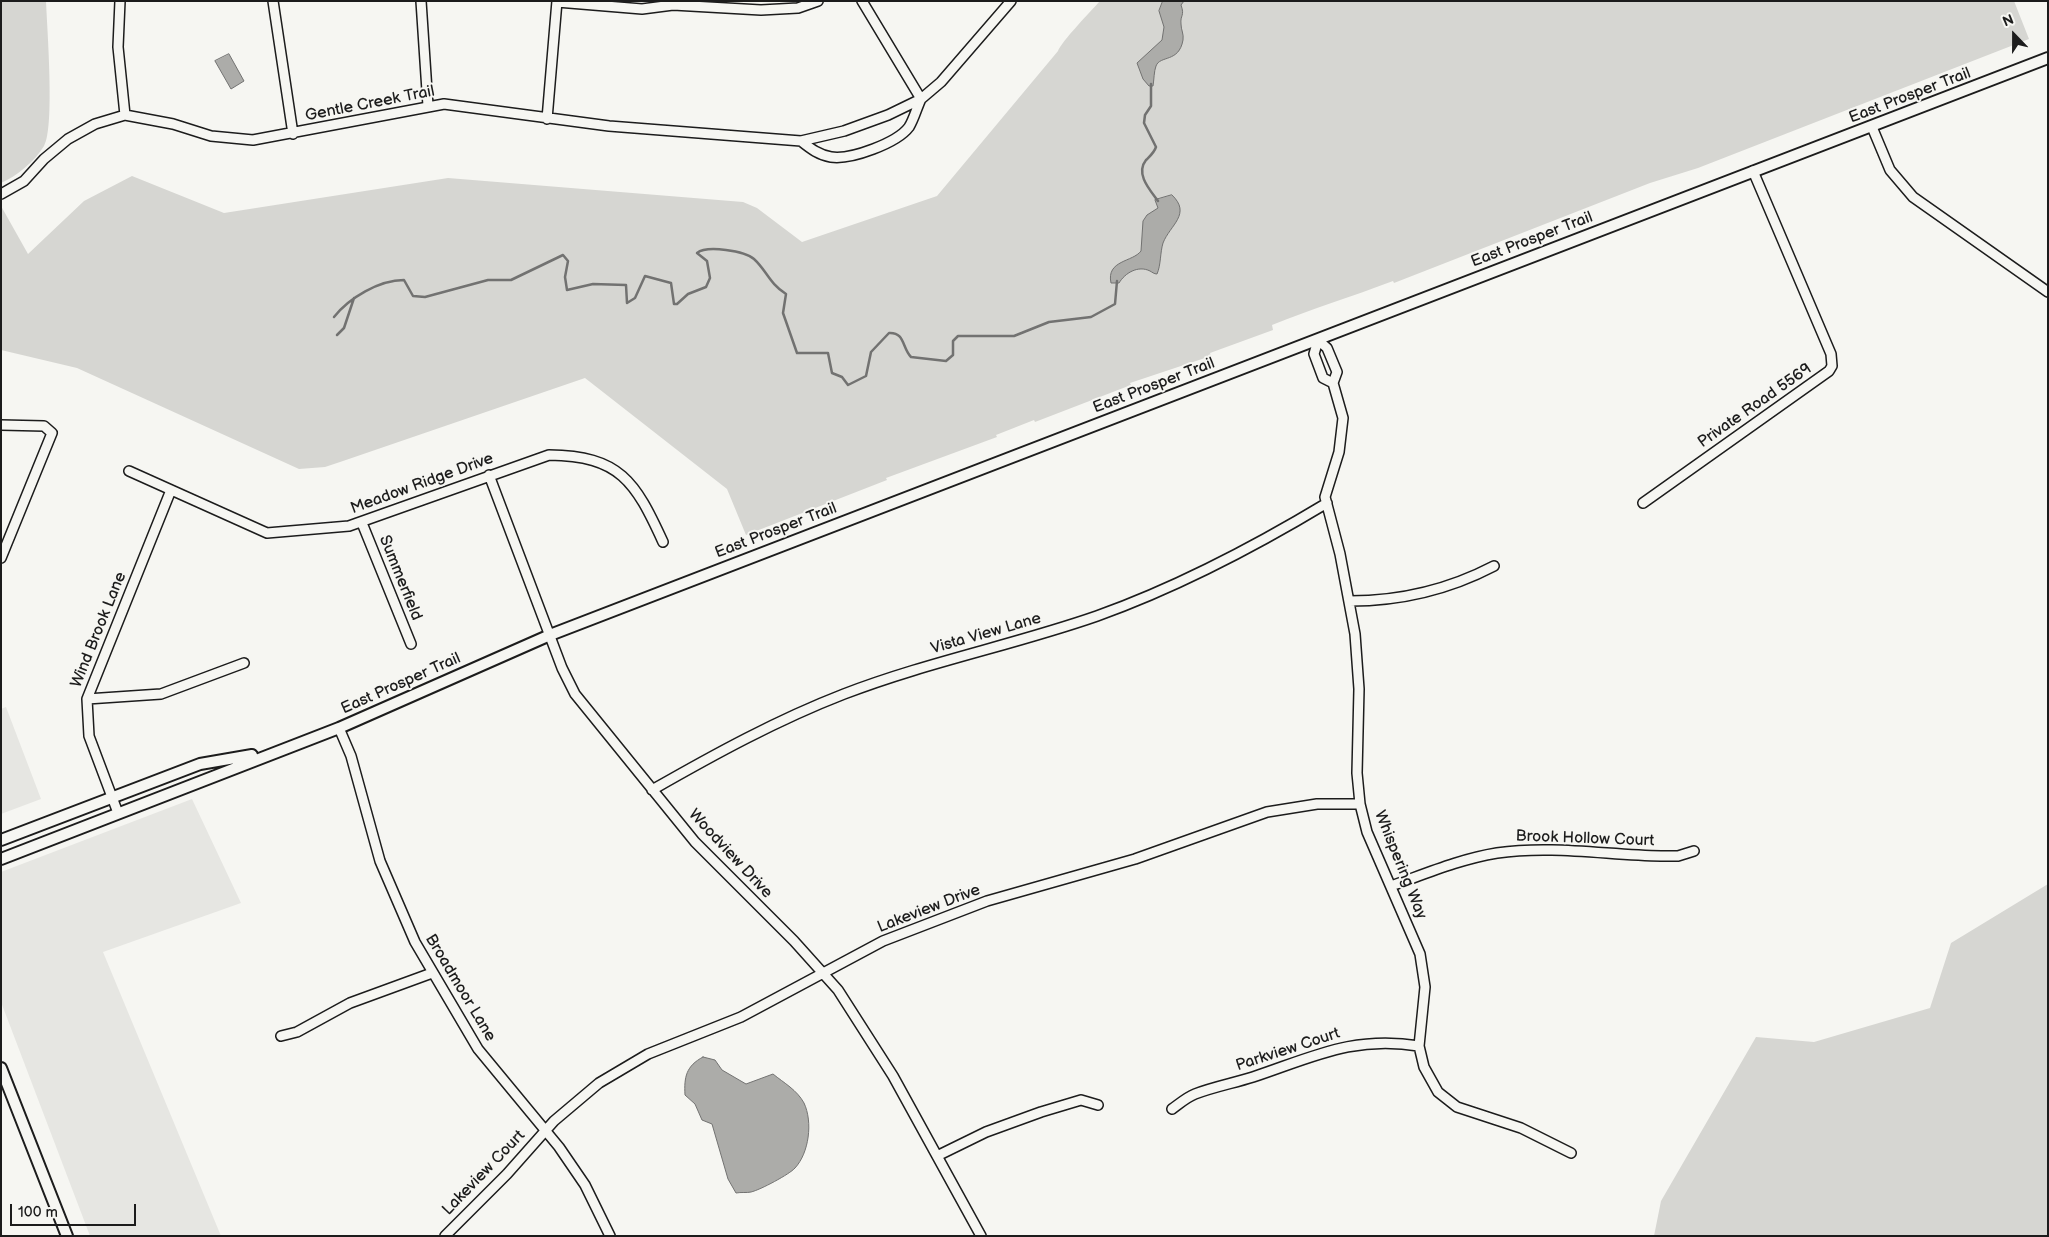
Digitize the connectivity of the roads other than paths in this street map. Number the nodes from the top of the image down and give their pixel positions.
1 (120, 1) edge
2 (273, 1) edge
3 (421, 1) edge
4 (702, 1) edge
5 (755, 1) edge
6 (818, 1) edge
7 (862, 1) edge
8 (1011, 1) edge
9 (557, 2) edge
10 (690, 6) junction
11 (761, 10) junction
12 (2048, 58) edge
13 (921, 99) junction
14 (428, 106) junction
15 (125, 116) junction
16 (547, 119) junction
17 (1872, 127) junction
18 (293, 134) junction
19 (801, 141) junction
20 (1753, 171) junction
21 (1, 194) edge
22 (2048, 292) edge
23 (1318, 340) junction
24 (1333, 383) junction
25 (1, 424) edge
26 (129, 471) dead end
27 (489, 475) junction
28 (171, 490) junction
29 (1327, 503) junction
30 (1643, 503) dead end
31 (362, 523) junction
32 (664, 542) dead end
33 (1, 558) edge
34 (1494, 566) dead end
35 (1350, 601) junction
36 (550, 634) junction
37 (411, 644) dead end
38 (244, 663) dead end
39 (87, 699) junction
40 (339, 728) junction
41 (276, 751) junction
42 (652, 790) junction
43 (112, 797) junction
44 (1360, 804) junction
45 (118, 813) junction
46 (1, 840) edge
47 (1694, 851) dead end
48 (1, 859) edge
49 (1391, 886) junction
50 (823, 972) junction
51 (432, 973) junction
52 (281, 1036) dead end
53 (1419, 1046) junction
54 (1, 1068) edge
55 (5, 1090) edge
56 (1098, 1104) dead end
57 (1172, 1109) dead end
58 (545, 1130) junction
59 (1571, 1153) dead end
60 (937, 1156) junction
61 (67, 1236) edge
62 (445, 1236) edge
63 (610, 1236) edge
64 (981, 1236) edge

1 - 15 street
2 - 18 street
3 - 14 street
4 - 10 street
5 - 11 street
6 - 11 street
7 - 13 street
8 - 13 street, Gentle Creek Trail
9 - 10 street
9 - 16 street
10 - 11 street
12 - 17 main road, East Prosper Trail
13 - 19 street, Gentle Creek Trail
13 - 19 street, Gentle Creek Trail
14 - 16 street, Gentle Creek Trail
14 - 18 street, Gentle Creek Trail
15 - 18 street, Gentle Creek Trail
15 - 21 street, Gentle Creek Trail
16 - 19 street, Gentle Creek Trail
17 - 20 main road, East Prosper Trail
17 - 22 street
20 - 23 main road, East Prosper Trail
20 - 30 street, Private Road 5569
23 - 24 street, Whispering Way
23 - 24 street, Whispering Way
23 - 36 main road, East Prosper Trail
24 - 29 street, Whispering Way
25 - 33 street
26 - 28 street, Meadow Ridge Drive
27 - 31 street, Meadow Ridge Drive
27 - 32 street, Meadow Ridge Drive
27 - 36 street, Woodview Drive
28 - 31 street, Meadow Ridge Drive
28 - 39 street, Wind Brook Lane
29 - 35 street, Whispering Way
29 - 42 street, Vista View Lane
31 - 37 street, Summerfield
34 - 35 street
35 - 44 street, Whispering Way
36 - 40 main road, East Prosper Trail
36 - 42 street, Woodview Drive
38 - 39 street
39 - 43 street, Wind Brook Lane
40 - 41 main road, East Prosper Trail
40 - 51 street, Broadmoor Lane
41 - 43 main road, East Prosper Trail
41 - 45 main road, East Prosper Trail
42 - 50 street, Woodview Drive
43 - 45 street, Wind Brook Lane
43 - 46 main road, East Prosper Trail
44 - 49 street, Whispering Way
44 - 50 street, Lakeview Drive
45 - 48 main road, East Prosper Trail
47 - 49 street, Brook Hollow Court
49 - 53 street, Whispering Way
50 - 58 street, Lakeview Drive
50 - 60 street, Woodview Drive
51 - 52 street
51 - 58 street, Broadmoor Lane
53 - 57 street, Parkview Court
53 - 59 street, Whispering Way
54 - 55 main road
55 - 61 main road
56 - 60 street
58 - 62 street, Lakeview Court
58 - 63 street, Broadmoor Lane
60 - 64 street, Woodview Drive

